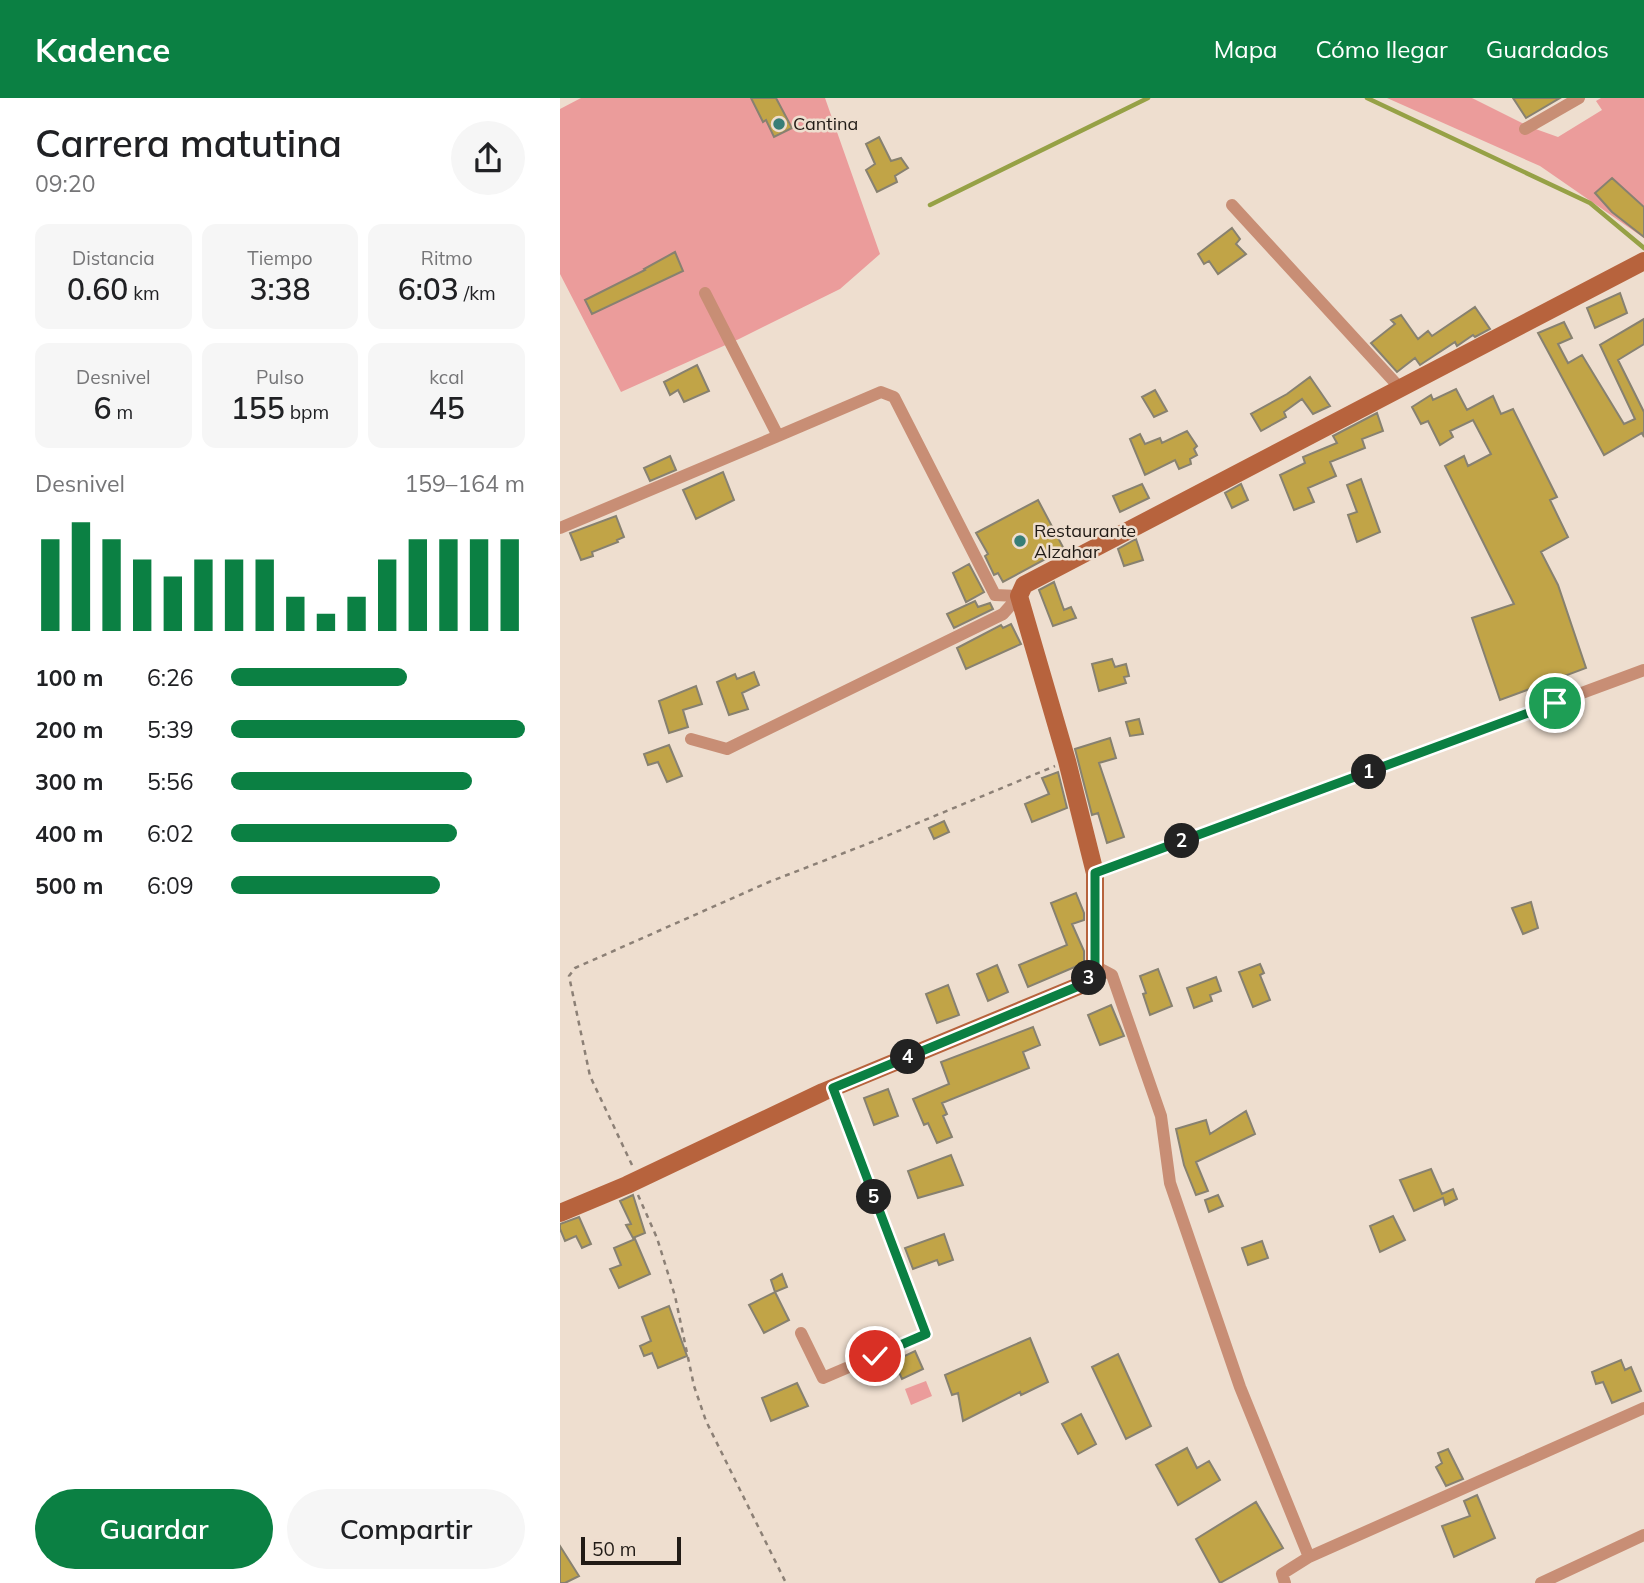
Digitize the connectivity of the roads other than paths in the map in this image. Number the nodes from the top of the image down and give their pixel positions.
1 (1579, 98) edge
2 (1564, 102) edge
3 (1525, 130) dead end
4 (1232, 205) dead end
5 (1644, 261) edge
6 (705, 293) dead end
7 (1400, 388) junction
8 (778, 436) junction
9 (560, 528) edge
10 (1019, 596) junction
11 (1644, 670) edge
12 (691, 739) dead end
13 (1095, 873) junction
14 (1095, 966) junction
15 (833, 1088) junction
16 (560, 1213) edge
17 (800, 1333) dead end
18 (1644, 1408) edge
19 (1644, 1535) edge
20 (1309, 1557) junction
21 (1285, 1583) edge
22 (1541, 1583) edge

1 - 2 street
2 - 3 street
4 - 7 street
5 - 7 main road
6 - 8 street
7 - 10 main road
8 - 9 street
8 - 10 street
10 - 12 street
10 - 13 main road
11 - 13 street
13 - 14 main road
14 - 15 main road
14 - 20 street
15 - 16 main road
15 - 17 street
18 - 20 street
19 - 22 street
20 - 21 street

